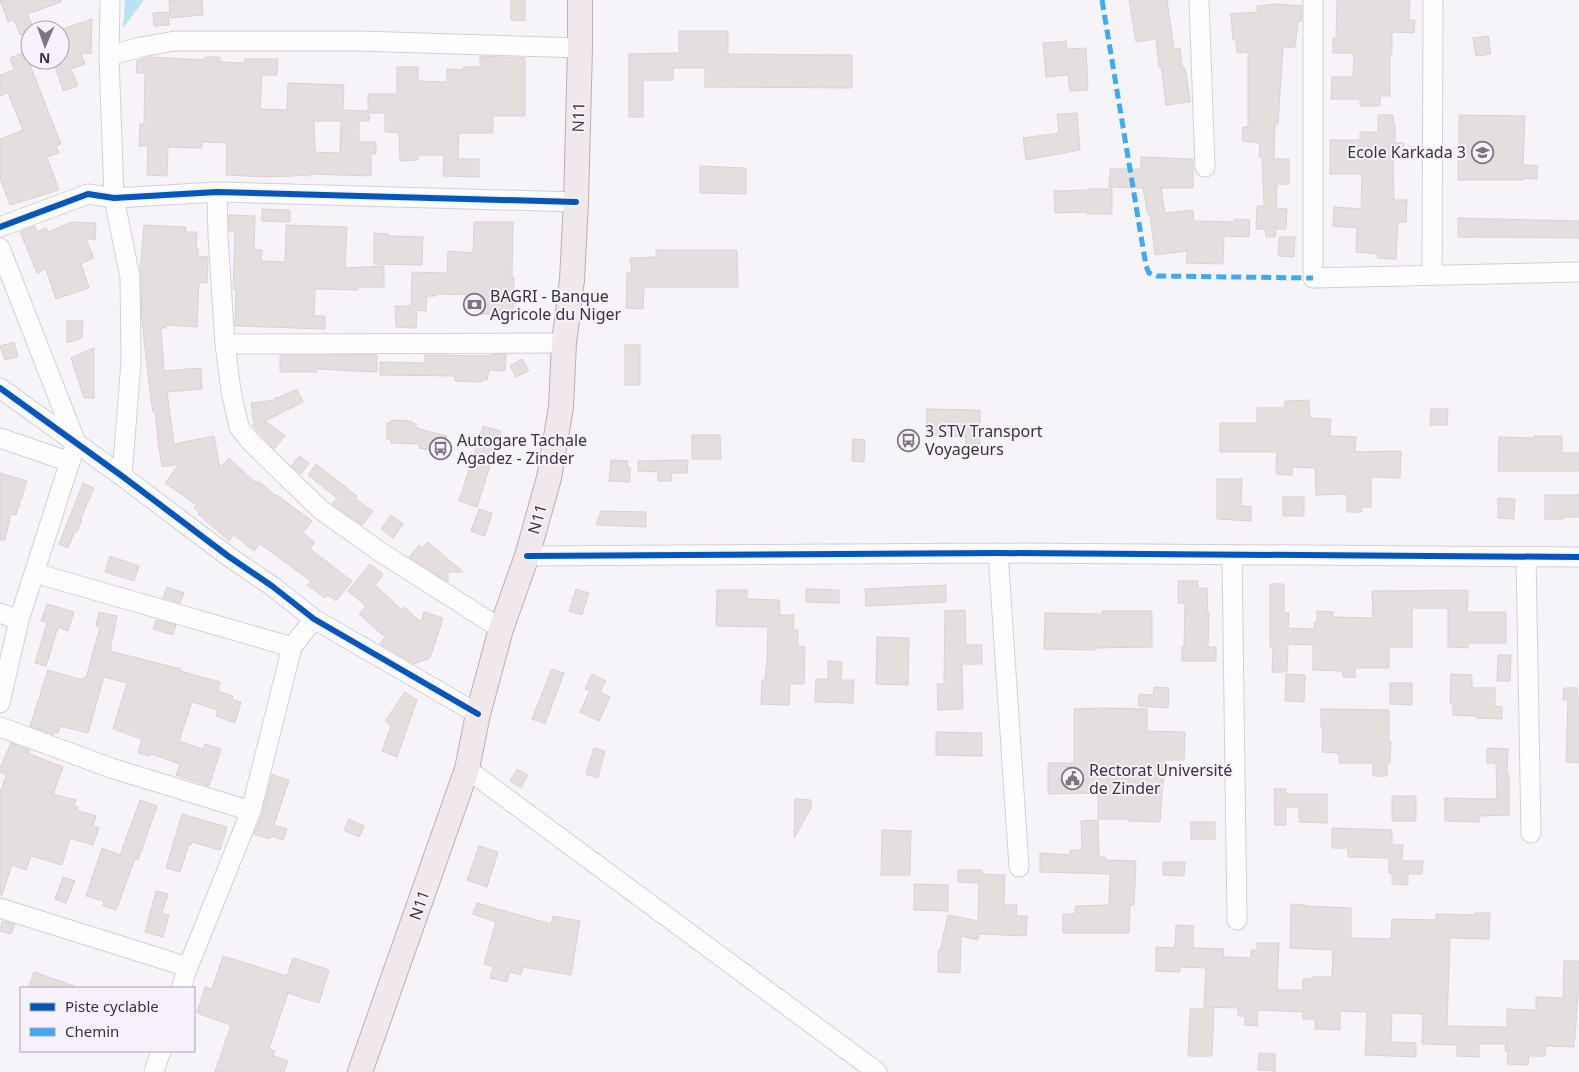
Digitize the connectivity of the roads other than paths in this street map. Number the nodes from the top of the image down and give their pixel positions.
1 (110, 0) edge
2 (580, 0) edge
3 (1199, 0) edge
4 (1313, 0) edge
5 (1433, 0) edge
6 (580, 48) junction
7 (110, 56) junction
8 (1205, 167) dead end
9 (217, 192) junction
10 (114, 198) junction
11 (576, 202) junction
12 (0, 227) edge
13 (0, 248) edge
14 (1579, 272) edge
15 (1432, 276) junction
16 (564, 343) junction
17 (226, 344) junction
18 (0, 388) edge
19 (0, 438) edge
20 (76, 444) junction
21 (70, 462) junction
22 (122, 476) junction
23 (998, 554) junction
24 (527, 556) junction
25 (1232, 556) junction
26 (1526, 557) junction
27 (1579, 557) edge
28 (35, 573) junction
29 (0, 613) edge
30 (314, 619) junction
31 (19, 620) junction
32 (502, 629) junction
33 (292, 647) junction
34 (0, 704) edge
35 (478, 714) junction
36 (0, 727) edge
37 (467, 769) junction
38 (251, 812) junction
39 (1531, 833) dead end
40 (1018, 867) dead end
41 (0, 908) edge
42 (1237, 920) dead end
43 (188, 967) junction
44 (182, 987) edge
45 (161, 1052) edge
46 (154, 1072) edge
47 (360, 1072) edge
48 (877, 1072) edge

1 - 7 street
2 - 6 main road, N11
3 - 8 street
4 - 15 street
5 - 15 street
6 - 7 street
6 - 11 main road, N11
7 - 10 street
9 - 10 street
9 - 11 street
9 - 17 street
10 - 12 street
10 - 22 street
11 - 16 main road, N11
13 - 20 street
14 - 15 street
16 - 17 street
16 - 24 main road, N11
17 - 32 street
18 - 20 street
19 - 21 street
20 - 21 street
20 - 22 street
21 - 28 street
22 - 30 street
23 - 24 street
23 - 25 street
23 - 40 street
24 - 32 main road, N11
25 - 26 street
25 - 42 street
26 - 27 street
26 - 39 street
28 - 31 street
28 - 33 street
29 - 31 street
30 - 33 street
30 - 35 street
31 - 34 street
32 - 35 main road, N11
33 - 38 street
35 - 37 main road, N11
36 - 38 street
37 - 47 main road, N11
37 - 48 street
38 - 43 street
41 - 43 street
43 - 44 street
45 - 46 street

